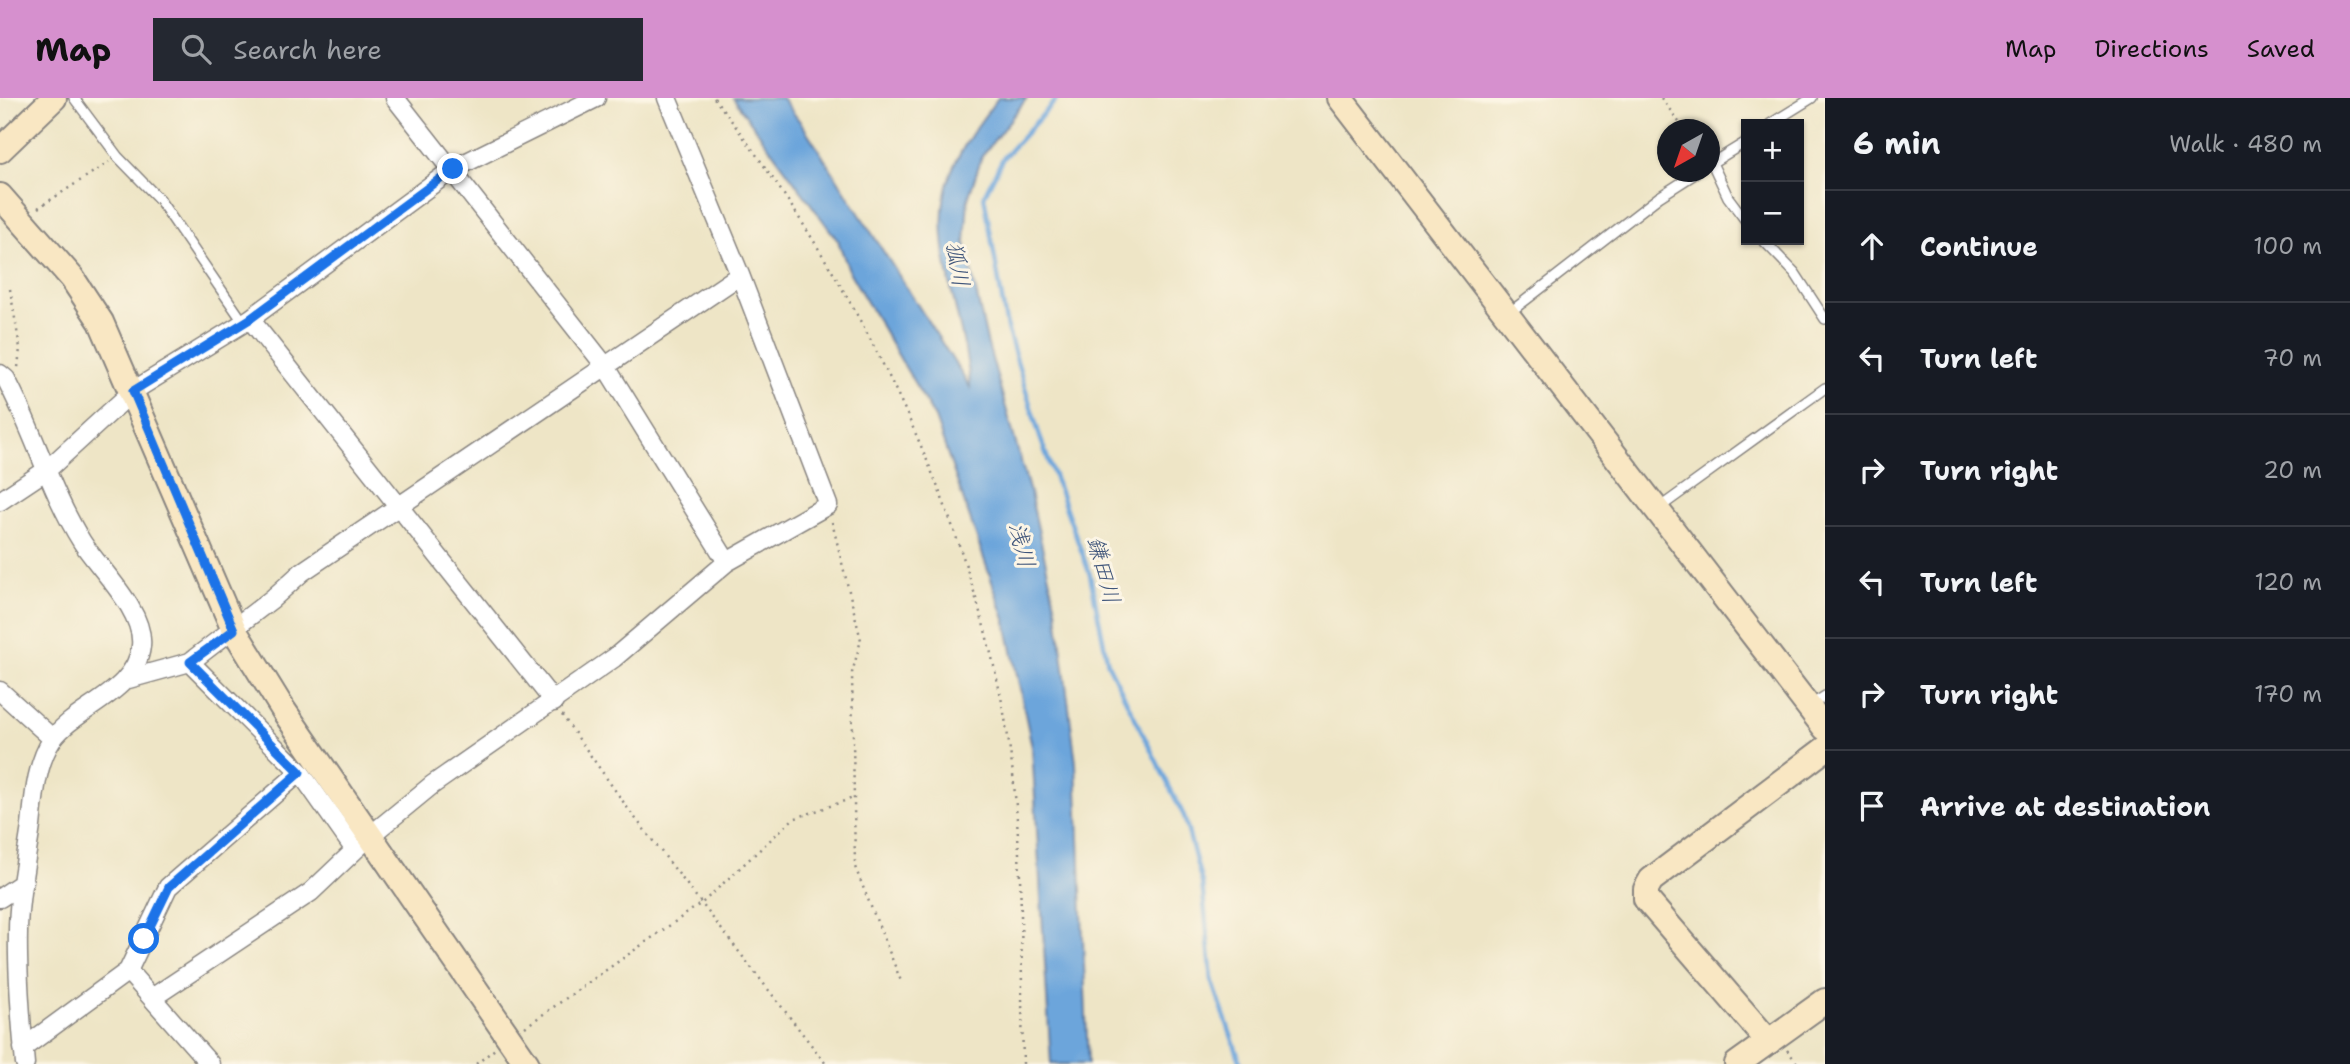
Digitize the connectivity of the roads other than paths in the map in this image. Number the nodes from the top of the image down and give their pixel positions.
1 (54, 98) edge
2 (75, 98) edge
3 (395, 98) edge
4 (596, 98) edge
5 (667, 98) edge
6 (1340, 98) edge
7 (1812, 98) edge
8 (1778, 119) edge
9 (1741, 145) edge
10 (0, 150) edge
11 (1720, 158) edge
12 (453, 169) junction
13 (1720, 181) edge
14 (1682, 182) edge
15 (0, 196) edge
16 (1741, 214) edge
17 (1768, 245) edge
18 (740, 275) junction
19 (1508, 314) junction
20 (1825, 319) edge
21 (247, 321) junction
22 (606, 367) junction
23 (2, 378) edge
24 (1825, 388) edge
25 (133, 391) junction
26 (48, 469) junction
27 (0, 501) edge
28 (400, 508) junction
29 (1657, 509) junction
30 (727, 562) junction
31 (234, 630) junction
32 (190, 662) junction
33 (125, 680) junction
34 (0, 691) edge
35 (1817, 701) edge
36 (554, 702) junction
37 (1825, 727) edge
38 (53, 738) junction
39 (1825, 749) edge
40 (300, 772) junction
41 (363, 842) junction
42 (24, 882) junction
43 (0, 898) edge
44 (128, 971) junction
45 (152, 998) junction
46 (1825, 1001) edge
47 (1769, 1042) junction
48 (24, 1056) edge
49 (210, 1064) edge
50 (527, 1064) edge
51 (1737, 1064) edge

1 - 10 street
2 - 21 lane
3 - 12 street
4 - 12 street
5 - 18 street
6 - 19 street
7 - 8 lane
9 - 11 lane
12 - 21 street
12 - 22 street
13 - 16 lane
14 - 19 lane
15 - 25 street
17 - 20 lane
18 - 22 street
18 - 30 street
19 - 29 street
21 - 25 street
21 - 28 street
22 - 28 street
22 - 30 street
23 - 26 street
24 - 29 lane
25 - 26 street
25 - 31 street
26 - 27 street
26 - 33 street
28 - 31 street
28 - 36 street
29 - 35 street
30 - 36 street
31 - 32 street
31 - 41 street
32 - 33 street
32 - 40 street
33 - 38 street
34 - 38 street
35 - 37 street
36 - 41 street
38 - 42 street
39 - 47 street
40 - 41 street
40 - 44 street
41 - 45 street
41 - 50 street
42 - 43 street
42 - 48 street
44 - 45 street
44 - 48 street
45 - 49 street
46 - 47 street
47 - 51 street

